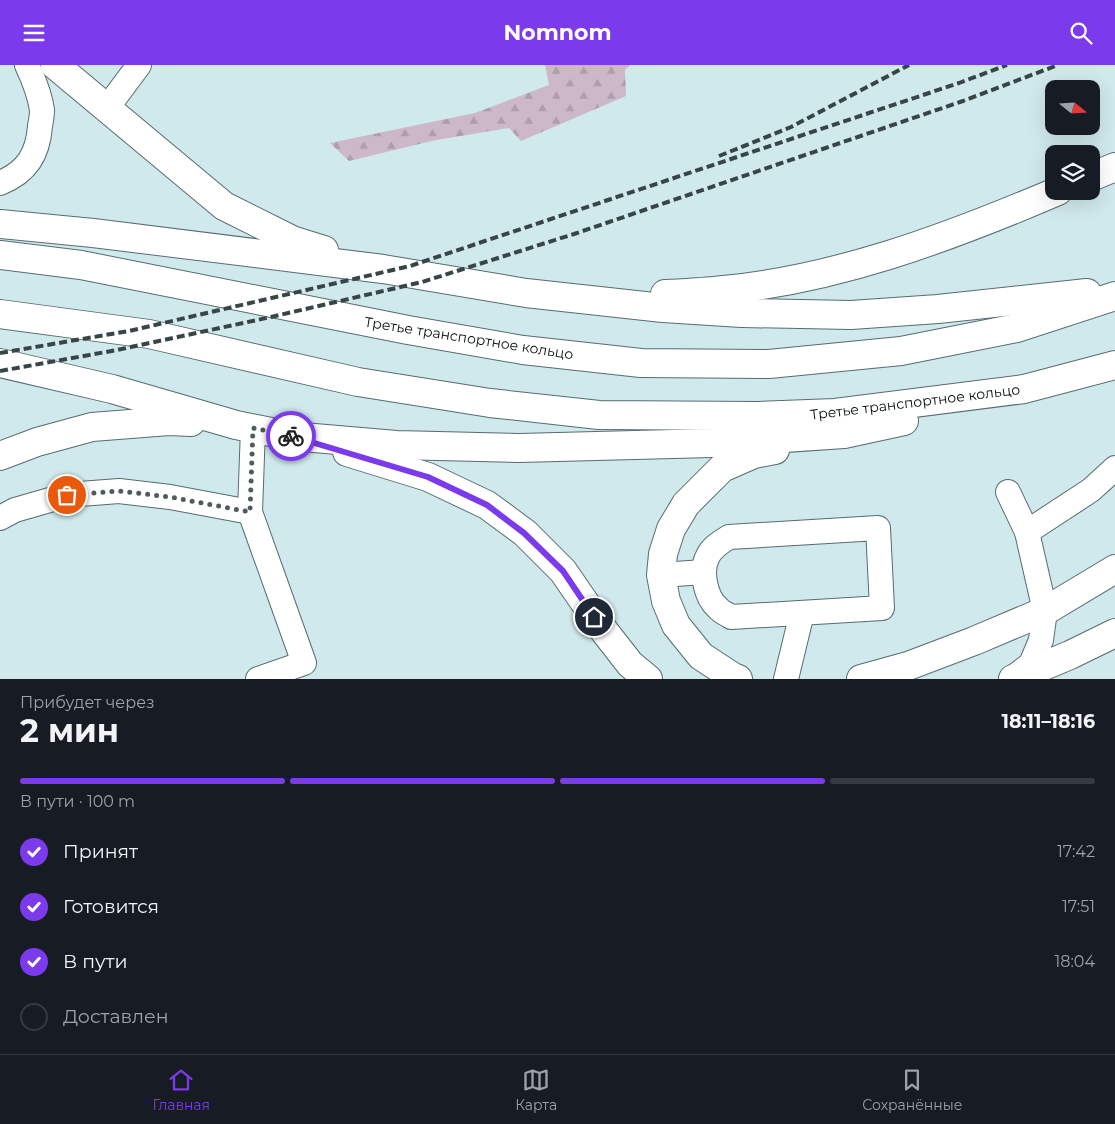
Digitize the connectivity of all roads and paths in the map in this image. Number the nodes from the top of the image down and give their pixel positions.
1 (27, 65) edge
2 (55, 65) edge
3 (139, 65) edge
4 (107, 108) junction
5 (1115, 167) edge
6 (1100, 173) edge
7 (0, 183) edge
8 (1045, 197) edge
9 (0, 224) edge
10 (0, 255) edge
11 (383, 269) junction
12 (1115, 291) edge
13 (526, 293) junction
14 (1115, 297) edge
15 (0, 314) edge
16 (0, 363) edge
17 (1115, 365) edge
18 (1024, 389) junction
19 (244, 427) junction
20 (844, 434) junction
21 (291, 436) junction
22 (0, 456) edge
23 (1115, 468) edge
24 (1008, 492) dead end
25 (250, 512) junction
26 (0, 518) edge
27 (1027, 532) junction
28 (1115, 569) edge
29 (704, 572) junction
30 (661, 575) junction
31 (1046, 611) junction
32 (802, 613) junction
33 (1115, 633) edge
34 (258, 679) edge
35 (648, 679) edge
36 (738, 679) edge
37 (786, 679) edge
38 (861, 679) edge
39 (1012, 679) edge

1 - 7 street
2 - 4 main road
3 - 4 street
4 - 11 main road
5 - 6 main road
8 - 13 main road
9 - 11 main road
10 - 14 main road, Третье транспортное кольцо
11 - 13 main road
12 - 13 main road
15 - 18 main road, Третье транспортное кольцо
16 - 19 main road
17 - 18 main road, Третье транспортное кольцо
18 - 20 main road
19 - 21 main road
19 - 22 main road
19 - 25 street
20 - 21 main road
20 - 30 main road
21 - 35 main road
23 - 27 street
24 - 27 street
25 - 26 street
25 - 34 street
27 - 31 street
28 - 31 main road
29 - 30 street
29 - 32 street
29 - 32 street
30 - 36 main road
31 - 38 main road
31 - 39 street
32 - 37 street
33 - 39 main road

